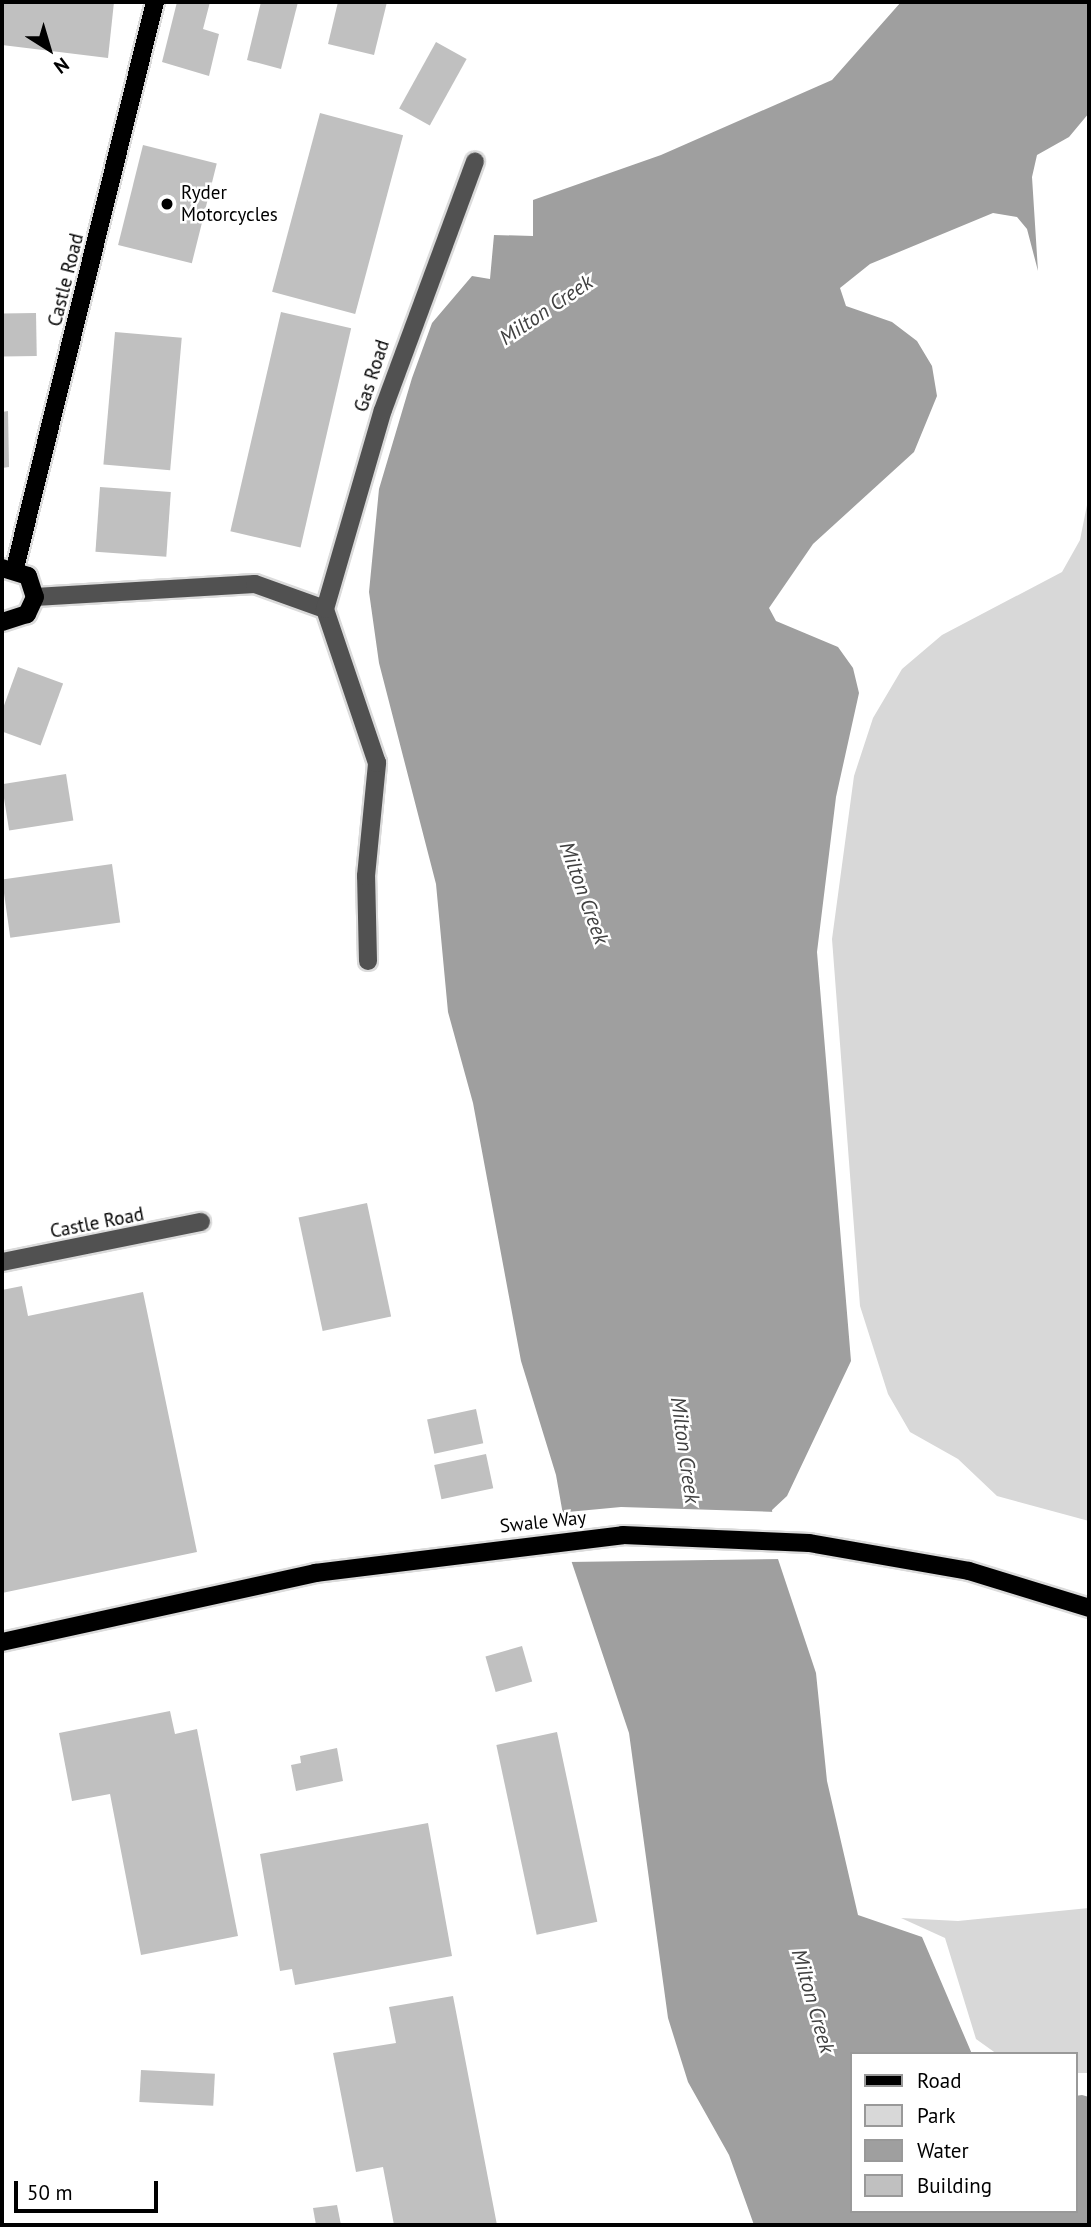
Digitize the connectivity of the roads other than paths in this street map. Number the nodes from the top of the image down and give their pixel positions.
1 (155, 2) edge
2 (475, 161) dead end
3 (8, 568) edge
4 (35, 597) junction
5 (325, 609) junction
6 (2, 622) edge
7 (369, 961) dead end
8 (201, 1222) dead end
9 (2, 1262) edge
10 (1089, 1608) edge
11 (2, 1642) edge

1 - 3 main road, Castle Road
2 - 5 street, Gas Road
3 - 4 main road
4 - 5 street
4 - 6 main road
5 - 7 street
8 - 9 street, Castle Road
10 - 11 main road, Swale Way

